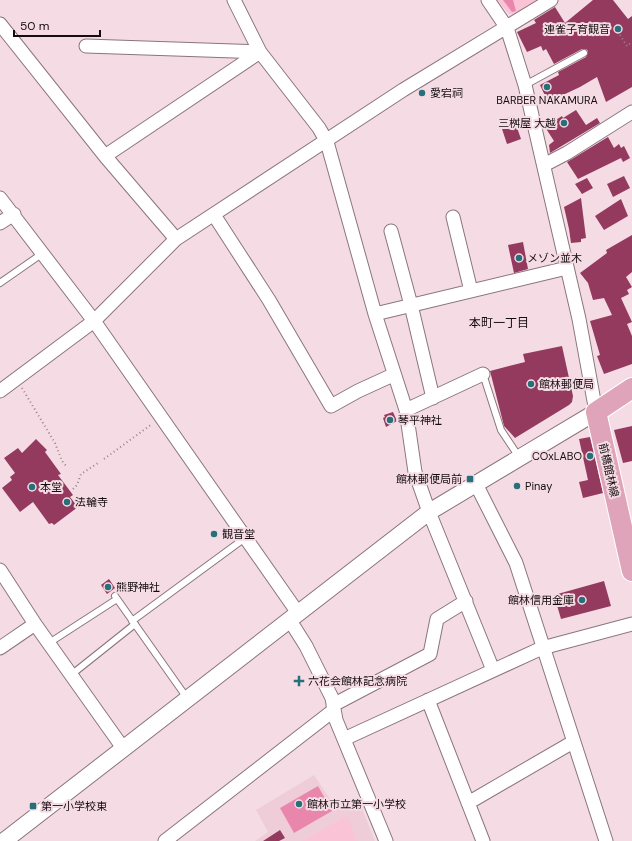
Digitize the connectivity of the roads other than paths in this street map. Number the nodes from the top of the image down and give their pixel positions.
1 (234, 0) edge
2 (488, 0) edge
3 (551, 0) edge
4 (0, 24) edge
5 (507, 28) junction
6 (86, 46) dead end
7 (260, 52) junction
8 (584, 53) dead end
9 (525, 85) junction
10 (632, 112) edge
11 (327, 142) junction
12 (105, 156) junction
13 (544, 165) junction
14 (0, 198) edge
15 (14, 214) junction
16 (214, 215) junction
17 (453, 217) dead end
18 (0, 223) edge
19 (391, 231) dead end
20 (176, 239) junction
21 (43, 253) junction
22 (568, 268) junction
23 (0, 283) edge
24 (471, 291) junction
25 (411, 306) junction
26 (375, 314) junction
27 (94, 322) junction
28 (484, 374) joint
29 (393, 375) junction
30 (1, 387) edge
31 (632, 388) edge
32 (433, 398) junction
33 (406, 410) junction
34 (596, 412) junction
35 (519, 457) junction
36 (476, 484) junction
37 (429, 512) junction
38 (245, 538) junction
39 (0, 570) edge
40 (632, 571) edge
41 (466, 601) junction
42 (293, 616) junction
43 (133, 622) junction
44 (35, 624) junction
45 (632, 624) edge
46 (49, 643) junction
47 (0, 648) edge
48 (542, 648) junction
49 (493, 670) junction
50 (71, 675) junction
51 (187, 698) junction
52 (428, 700) junction
53 (334, 708) junction
54 (344, 739) junction
55 (573, 742) junction
56 (123, 748) junction
57 (468, 802) junction
58 (4, 841) edge
59 (165, 841) edge
60 (386, 841) edge
61 (482, 841) edge
62 (606, 841) edge

1 - 7 street
2 - 5 street
3 - 5 street
4 - 12 street
5 - 9 street
5 - 11 street
6 - 7 street
7 - 11 street
7 - 12 street
8 - 9 lane
9 - 13 street
10 - 13 street
11 - 16 street
11 - 26 street
12 - 20 street
13 - 22 street
14 - 15 street
15 - 18 street
15 - 21 street
16 - 20 street
16 - 29 street
17 - 24 street
19 - 25 street
20 - 27 street
21 - 23 lane
21 - 27 street
22 - 24 street
22 - 34 street
24 - 25 street
25 - 26 street
25 - 32 street
26 - 29 street
27 - 30 street
27 - 38 street
28 - 32 street
28 - 35 lane
29 - 33 street
31 - 34 main road
32 - 33 street
33 - 37 street
34 - 35 street
34 - 40 main road, 前橋館林線
35 - 36 street
36 - 37 street
36 - 48 street
37 - 41 street
37 - 42 street
38 - 42 street
38 - 43 lane
39 - 44 street
41 - 49 street
41 - 53 street
42 - 51 street
42 - 53 street
43 - 46 lane
43 - 50 lane
43 - 51 lane
44 - 46 street
44 - 47 street
45 - 48 street
46 - 50 street
48 - 49 street
48 - 55 street
49 - 52 street
50 - 56 street
51 - 56 street
52 - 54 street
52 - 57 street
53 - 54 street
53 - 59 street
54 - 60 street
55 - 57 street
55 - 62 street
56 - 58 street
57 - 61 street

